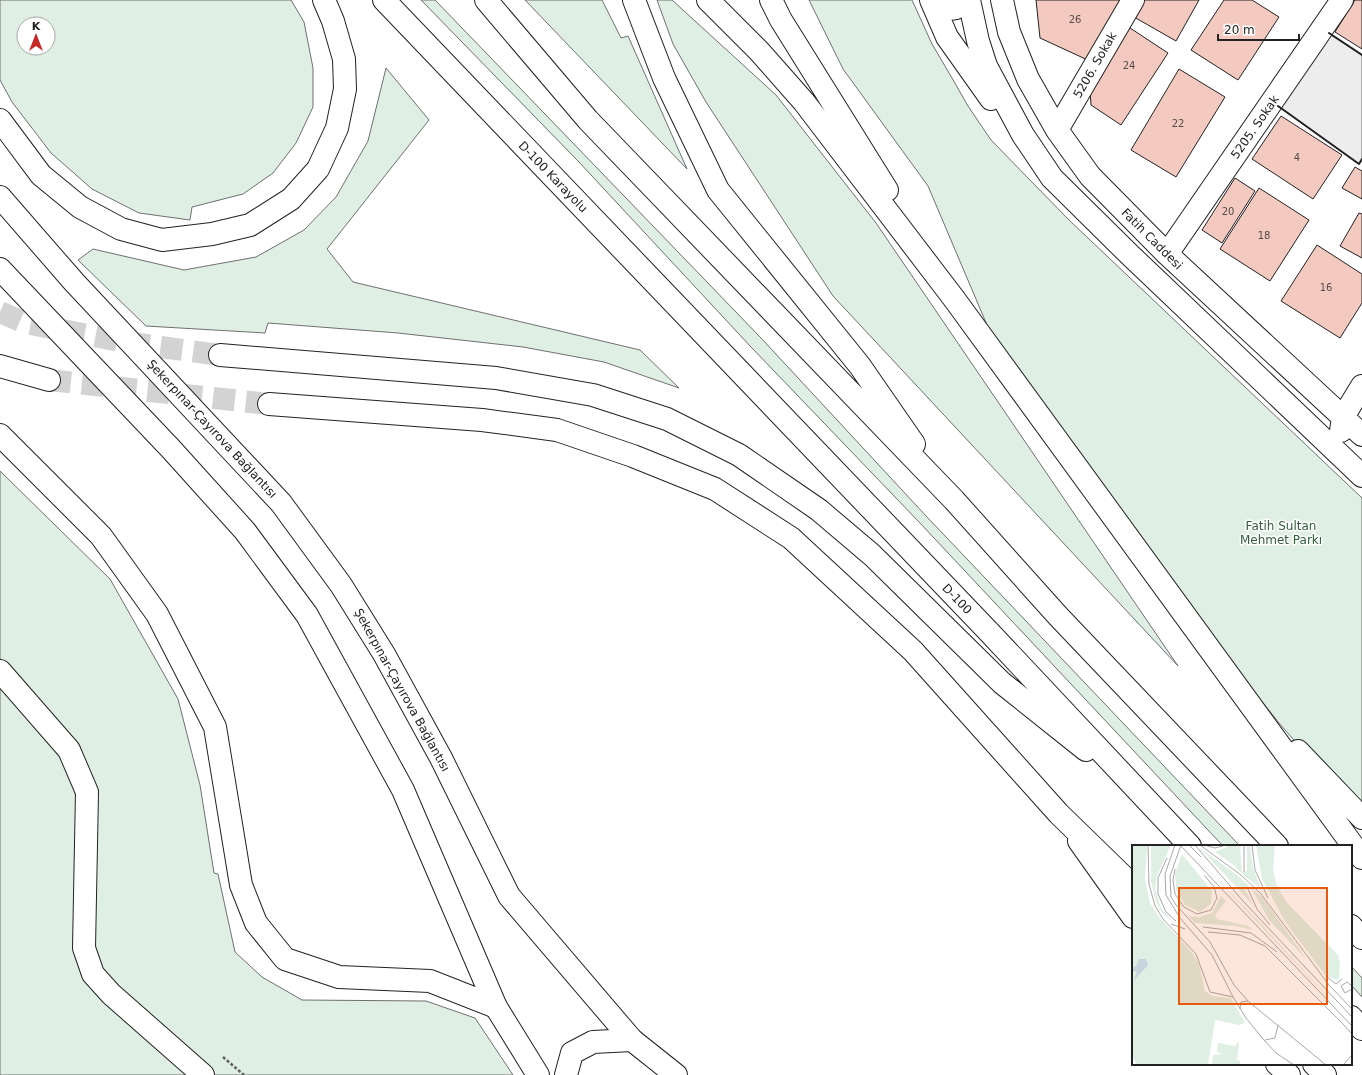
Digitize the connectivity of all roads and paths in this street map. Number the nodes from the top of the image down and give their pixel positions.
1 (324, 0) edge
2 (384, 0) edge
3 (474, 0) edge
4 (486, 0) edge
5 (634, 0) edge
6 (708, 0) edge
7 (771, 0) edge
8 (931, 0) edge
9 (934, 0) edge
10 (963, 0) edge
11 (969, 0) edge
12 (1133, 0) edge
13 (1342, 0) edge
14 (1004, 9) edge
15 (974, 24) junction
16 (1028, 79) junction
17 (999, 93) junction
18 (0, 120) edge
19 (588, 120) junction
20 (1057, 130) junction
21 (1038, 158) junction
22 (0, 197) edge
23 (1167, 254) junction
24 (0, 269) edge
25 (955, 300) junction
26 (722, 353) joint
27 (220, 355) tunnel mouth
28 (0, 366) edge
29 (49, 380) tunnel mouth
30 (1362, 386) edge
31 (1316, 392) junction
32 (269, 404) tunnel mouth
33 (1297, 414) junction
34 (1343, 417) junction
35 (0, 435) edge
36 (1362, 435) edge
37 (1362, 441) edge
38 (1355, 468) edge
39 (954, 500) junction
40 (0, 671) edge
41 (1237, 688) junction
42 (1129, 782) junction
43 (1060, 814) junction
44 (1362, 818) edge
45 (1189, 845) edge
46 (1276, 845) edge
47 (1362, 858) edge
48 (1132, 885) edge
49 (1132, 916) edge
50 (1352, 927) edge
51 (1362, 938) edge
52 (496, 1007) junction
53 (1352, 1018) edge
54 (1362, 1029) edge
55 (632, 1040) junction
56 (220, 1055) dead end
57 (1278, 1065) edge
58 (1315, 1065) edge
59 (203, 1075) edge
60 (244, 1075) edge
61 (538, 1075) edge
62 (566, 1075) edge
63 (676, 1075) edge
64 (1289, 1075) edge
65 (1325, 1075) edge

1 - 18 main road
2 - 26 main road, D-100 Karayolu / D-100
3 - 19 main road
4 - 19 main road
5 - 39 main road
6 - 25 main road
7 - 25 main road
8 - 21 main road
9 - 10 main road
11 - 15 main road
12 - 20 main road, 5206. Sokak
13 - 23 main road, 5205. Sokak
14 - 15 main road
14 - 16 main road, Fatih Caddesi
15 - 17 main road
16 - 17 main road
16 - 20 main road, Fatih Caddesi
17 - 21 main road
19 - 39 main road
20 - 23 main road, Fatih Caddesi
21 - 33 main road
22 - 55 main road, Şekerpınar-Çayırova Bağlantısı
23 - 31 main road, Fatih Caddesi
24 - 52 main road
25 - 41 main road
26 - 42 main road, D-100 / D-100
27 - 42 main road
28 - 29 main road
30 - 34 main road
31 - 33 main road
31 - 34 main road, Fatih Caddesi
32 - 43 main road
33 - 34 main road
33 - 38 main road
34 - 36 main road, Fatih Caddesi
34 - 38 main road
35 - 52 main road
37 - 38 main road
39 - 46 main road
40 - 59 main road
41 - 44 main road
41 - 47 main road
42 - 45 main road, D-100 / D-100
43 - 48 main road
43 - 49 main road
50 - 51 main road
52 - 61 main road
53 - 54 main road
55 - 62 main road
55 - 63 main road, Şekerpınar-Çayırova Bağlantısı
56 - 60 path
57 - 64 main road
58 - 65 main road

